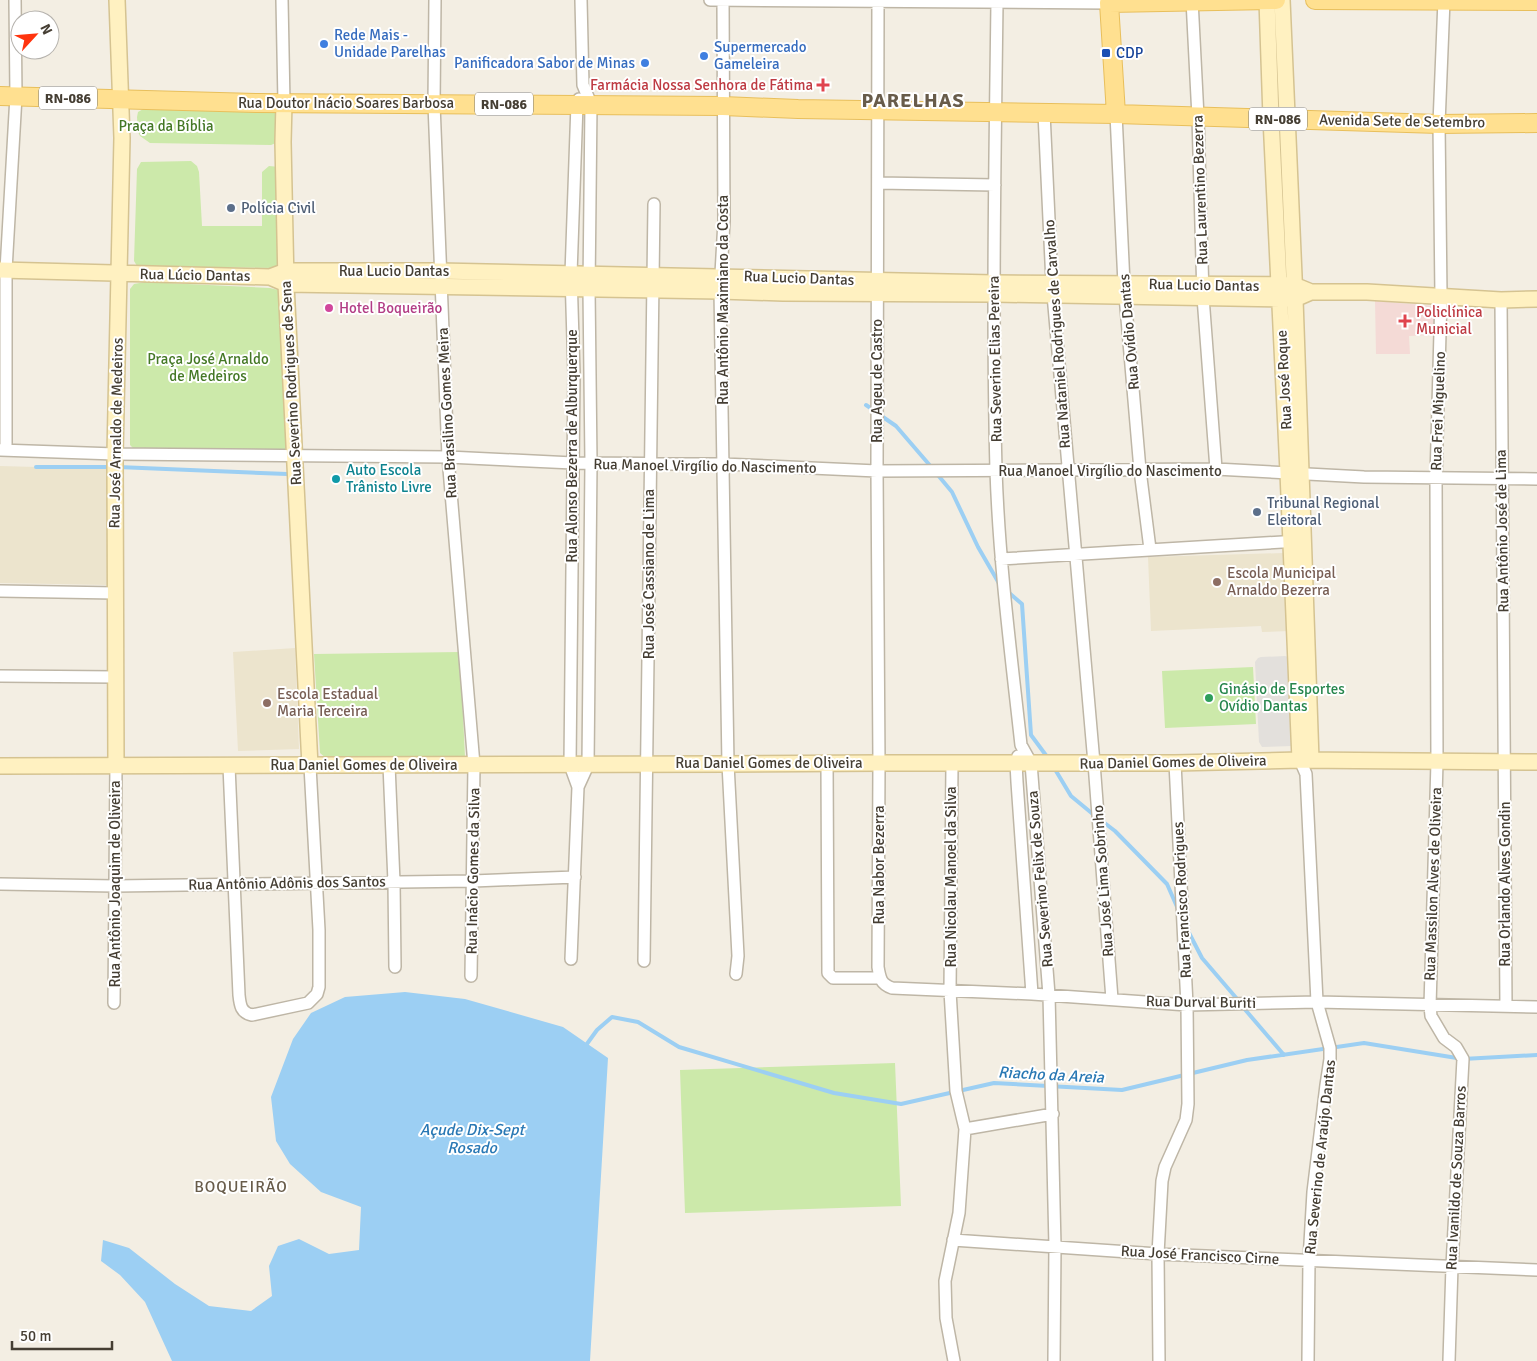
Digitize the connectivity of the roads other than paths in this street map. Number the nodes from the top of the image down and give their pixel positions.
1 (15, 0) edge
2 (117, 0) edge
3 (282, 0) edge
4 (436, 0) edge
5 (581, 0) edge
6 (710, 0) edge
7 (723, 0) edge
8 (1267, 0) edge
9 (1276, 0) edge
10 (1282, 0) edge
11 (1315, 0) edge
12 (1444, 0) edge
13 (878, 1) edge
14 (1192, 1) edge
15 (1537, 1) edge
16 (997, 3) junction
17 (1109, 3) junction
18 (8, 96) edge
19 (120, 100) junction
20 (284, 103) junction
21 (434, 104) junction
22 (584, 104) junction
23 (723, 106) junction
24 (879, 110) junction
25 (996, 112) junction
26 (1044, 113) junction
27 (1116, 114) junction
28 (1198, 117) junction
29 (1279, 119) junction
30 (1537, 123) edge
31 (1439, 124) junction
32 (878, 183) junction
33 (995, 185) junction
34 (654, 204) dead end
35 (1275, 220) junction
36 (1291, 220) junction
37 (3, 270) edge
38 (440, 271) junction
39 (119, 274) junction
40 (653, 275) junction
41 (286, 278) junction
42 (571, 281) junction
43 (589, 282) junction
44 (720, 284) junction
45 (440, 287) junction
46 (878, 287) junction
47 (994, 288) junction
48 (1053, 289) junction
49 (653, 290) junction
50 (1125, 290) junction
51 (1203, 290) junction
52 (1287, 292) junction
53 (1441, 296) junction
54 (1537, 299) edge
55 (1501, 300) junction
56 (574, 374) junction
57 (590, 375) junction
58 (3, 450) edge
59 (115, 454) junction
60 (295, 456) junction
61 (448, 457) junction
62 (574, 463) junction
63 (591, 463) junction
64 (650, 463) junction
65 (723, 464) junction
66 (1216, 469) junction
67 (1140, 470) junction
68 (877, 471) junction
69 (996, 471) junction
70 (1067, 471) junction
71 (1294, 472) junction
72 (1436, 478) junction
73 (1501, 479) junction
74 (1537, 479) edge
75 (1297, 541) junction
76 (1150, 549) junction
77 (1076, 555) junction
78 (1001, 559) junction
79 (0, 591) edge
80 (115, 593) junction
81 (0, 676) edge
82 (115, 677) junction
83 (880, 762) junction
84 (1437, 762) junction
85 (1505, 762) junction
86 (1537, 762) edge
87 (827, 763) junction
88 (1023, 763) junction
89 (1094, 763) junction
90 (1175, 763) junction
91 (648, 764) junction
92 (728, 764) junction
93 (952, 764) junction
94 (116, 765) junction
95 (389, 765) junction
96 (474, 765) junction
97 (570, 765) junction
98 (588, 765) junction
99 (1306, 765) junction
100 (0, 766) edge
101 (230, 766) junction
102 (310, 766) junction
103 (578, 787) junction
104 (575, 877) junction
105 (473, 881) junction
106 (316, 882) junction
107 (394, 882) junction
108 (0, 884) edge
109 (235, 884) junction
110 (115, 886) junction
111 (571, 959) dead end
112 (644, 961) dead end
113 (395, 967) dead end
114 (879, 973) junction
115 (736, 974) dead end
116 (471, 976) dead end
117 (950, 990) junction
118 (1032, 994) junction
119 (1049, 996) junction
120 (1112, 999) junction
121 (1317, 1002) junction
122 (114, 1003) dead end
123 (1188, 1004) junction
124 (1430, 1006) junction
125 (1506, 1006) junction
126 (1537, 1007) edge
127 (1053, 1114) junction
128 (965, 1129) junction
129 (953, 1240) junction
130 (1055, 1246) junction
131 (1158, 1254) junction
132 (1309, 1260) junction
133 (1452, 1266) junction
134 (1537, 1270) edge
135 (954, 1361) edge
136 (1054, 1361) edge
137 (1159, 1361) edge
138 (1308, 1361) edge
139 (1449, 1361) edge

1 - 18 street
2 - 19 street, Rua José Arnaldo de Medeiros
3 - 20 street, Rua Severino Rodrigues de Sena
4 - 21 street, Rua Brasilino Gomes Meira
5 - 22 street
6 - 7 street
7 - 13 street
7 - 23 street, Rua Antônio Maximiano da Costa
8 - 9 main road
8 - 14 main road
8 - 29 street, Rua José Roque
10 - 29 street, Rua José Roque
11 - 12 main road
12 - 15 main road
12 - 31 street, Rua Frei Miguelino
13 - 16 street
13 - 24 street, Rua Ageu de Castro
14 - 17 main road
14 - 28 street, Rua Laurentino Bezerra
16 - 17 street
16 - 25 street, Rua Severino Elias Pereira
17 - 27 main road
18 - 19 main road, Rua Doutor Inácio Soares Barbosa / RN-086
18 - 37 street
19 - 20 main road, Rua Doutor Inácio Soares Barbosa / RN-086
19 - 39 street, Rua José Arnaldo de Medeiros
20 - 21 main road, Rua Doutor Inácio Soares Barbosa / RN-086
20 - 41 street, Rua Severino Rodrigues de Sena
21 - 22 main road, Rua Doutor Inácio Soares Barbosa / RN-086
21 - 38 street, Rua Brasilino Gomes Meira
22 - 23 main road, Rua Doutor Inácio Soares Barbosa / RN-086
22 - 42 street, Rua Alonso Bezerra de Alburquerque
22 - 43 street, Rua Alonso Bezerra de Alburquerque
23 - 24 main road, RN-086
23 - 44 street, Rua Antônio Maximiano da Costa
24 - 25 main road, RN-086
24 - 32 street, Rua Ageu de Castro
25 - 26 main road, RN-086
25 - 33 street, Rua Severino Elias Pereira
26 - 27 main road, RN-086
26 - 48 street, Rua Nataniel Rodrigues de Carvalho
27 - 28 main road, Avenida Sete de Setembro / RN-086
27 - 50 street, Rua Ovídio Dantas
28 - 29 main road, Avenida Sete de Setembro / RN-086
28 - 51 street, Rua Laurentino Bezerra
29 - 31 main road, Avenida Sete de Setembro / RN-086
29 - 35 street, Rua José Roque
29 - 36 street, Rua José Roque
30 - 31 main road, Avenida Sete de Setembro / RN-086
31 - 53 street, Rua Frei Miguelino
32 - 33 street
32 - 46 street, Rua Ageu de Castro
33 - 47 street, Rua Severino Elias Pereira
34 - 40 street, Rua José Cassiano de Lima
35 - 36 street
35 - 52 street, Rua José Roque
36 - 52 street, Rua José Roque
37 - 39 street, Rua Lúcio Dantas
37 - 58 street
38 - 41 street, Rua Lucio Dantas
38 - 42 street, Rua Lucio Dantas
38 - 45 street, Rua Brasilino Gomes Meira
39 - 41 street, Rua Lúcio Dantas
39 - 59 street, Rua José Arnaldo de Medeiros
40 - 43 street, Rua Lucio Dantas
40 - 44 street, Rua Lucio Dantas
40 - 49 street, Rua José Cassiano de Lima
41 - 45 street, Rua Lucio Dantas
41 - 60 street, Rua Severino Rodrigues de Sena
42 - 43 street, Rua Lucio Dantas
42 - 45 street, Rua Lucio Dantas
42 - 56 street, Rua Alonso Bezerra de Alburquerque
43 - 49 street, Rua Lucio Dantas
43 - 57 street, Rua Alonso Bezerra de Alburquerque
44 - 46 street, Rua Lucio Dantas
44 - 49 street, Rua Lucio Dantas
44 - 65 street, Rua Antônio Maximiano da Costa
45 - 61 street, Rua Brasilino Gomes Meira
46 - 47 street, Rua Lucio Dantas
46 - 68 street, Rua Ageu de Castro
47 - 48 street, Rua Lucio Dantas
47 - 69 street, Rua Severino Elias Pereira
48 - 50 street, Rua Lucio Dantas
48 - 70 street, Rua Nataniel Rodrigues de Carvalho
49 - 64 street, Rua José Cassiano de Lima
50 - 51 street, Rua Lucio Dantas
50 - 67 street, Rua Ovídio Dantas
51 - 52 street, Rua Lucio Dantas
51 - 66 street, Rua Laurentino Bezerra
52 - 53 street, Rua Lucio Dantas
52 - 71 street, Rua José Roque
53 - 55 street, Rua Lucio Dantas
53 - 72 street, Rua Frei Miguelino
54 - 55 street, Rua Lucio Dantas
55 - 73 street, Rua Antônio José de Lima
56 - 57 street
56 - 62 street, Rua Alonso Bezerra de Alburquerque
57 - 63 street, Rua Alonso Bezerra de Alburquerque
58 - 59 street, Rua Manoel Virgílio do Nascimento
59 - 60 street, Rua Manoel Virgílio do Nascimento
59 - 80 street, Rua José Arnaldo de Medeiros
60 - 61 street, Rua Manoel Virgílio do Nascimento
60 - 102 street, Rua Severino Rodrigues de Sena
61 - 62 street, Rua Manoel Virgílio do Nascimento
61 - 96 street, Rua Brasilino Gomes Meira
62 - 63 street, Rua Manoel Virgílio do Nascimento
62 - 97 street, Rua Alonso Bezerra de Alburquerque
63 - 64 street, Rua Manoel Virgílio do Nascimento
63 - 98 street, Rua Alonso Bezerra de Alburquerque
64 - 65 street, Rua Manoel Virgílio do Nascimento
64 - 91 street, Rua José Cassiano de Lima
65 - 68 street, Rua Manoel Virgílio do Nascimento
65 - 92 street, Rua Antônio Maximiano da Costa
66 - 67 street, Rua Manoel Virgílio do Nascimento
66 - 71 street, Rua Manoel Virgílio do Nascimento
67 - 70 street, Rua Manoel Virgílio do Nascimento
67 - 76 street, Rua Ovídio Dantas
68 - 69 street, Rua Manoel Virgílio do Nascimento
68 - 83 street, Rua Ageu de Castro
69 - 70 street, Rua Manoel Virgílio do Nascimento
69 - 78 street, Rua Severino Elias Pereira
70 - 77 street, Rua Nataniel Rodrigues de Carvalho
71 - 72 street
71 - 75 street, Rua José Roque
72 - 73 street
72 - 84 street, Rua Frei Miguelino
73 - 74 street
73 - 85 street, Rua Antônio José de Lima
75 - 76 street
75 - 99 street, Rua José Roque
76 - 77 street
77 - 78 street
77 - 89 street, Rua Nataniel Rodrigues de Carvalho
78 - 88 street, Rua Severino Elias Pereira
79 - 80 street
80 - 82 street, Rua José Arnaldo de Medeiros
81 - 82 street
82 - 94 street, Rua José Arnaldo de Medeiros
83 - 87 street, Rua Daniel Gomes de Oliveira
83 - 93 street, Rua Daniel Gomes de Oliveira
83 - 114 street, Rua Nabor Bezerra
84 - 85 street, Rua Daniel Gomes de Oliveira
84 - 99 street, Rua Daniel Gomes de Oliveira
84 - 124 street, Rua Massilon Alves de Oliveira
85 - 86 street, Rua Daniel Gomes de Oliveira
85 - 125 street, Rua Orlando Alves Gondin
87 - 92 street, Rua Daniel Gomes de Oliveira
87 - 114 street
88 - 89 street, Rua Daniel Gomes de Oliveira
88 - 93 street, Rua Daniel Gomes de Oliveira
88 - 118 street, Rua Severino Felix de Souza
88 - 119 street, Rua Severino Felix de Souza
89 - 90 street, Rua Daniel Gomes de Oliveira
89 - 120 street, Rua José Lima Sobrinho
90 - 99 street, Rua Daniel Gomes de Oliveira
90 - 123 street, Rua Francisco Rodrigues
91 - 92 street, Rua Daniel Gomes de Oliveira
91 - 98 street, Rua Daniel Gomes de Oliveira
91 - 112 street, Rua José Cassiano de Lima
92 - 115 street, Rua Antônio Maximiano da Costa
93 - 117 street, Rua Nicolau Manoel da Silva
94 - 100 street, Rua Daniel Gomes de Oliveira
94 - 101 street, Rua Daniel Gomes de Oliveira
94 - 110 street, Rua Antônio Joaquim de Oliveira
95 - 96 street, Rua Daniel Gomes de Oliveira
95 - 102 street, Rua Daniel Gomes de Oliveira
95 - 107 street
96 - 97 street, Rua Daniel Gomes de Oliveira
96 - 105 street, Rua Inácio Gomes da Silva
97 - 98 street, Rua Daniel Gomes de Oliveira
97 - 103 street, Rua Alonso Bezerra de Alburquerque
98 - 103 street, Rua Alonso Bezerra de Alburquerque
99 - 121 street, Rua Severino de Araújo Dantas
101 - 102 street, Rua Daniel Gomes de Oliveira
101 - 109 street
102 - 106 street
103 - 104 street, Rua Alonso Bezerra de Alburquerque
104 - 105 street, Rua Antônio Adônis dos Santos
104 - 111 street, Rua Alonso Bezerra de Alburquerque
105 - 107 street, Rua Antônio Adônis dos Santos
105 - 116 street, Rua Inácio Gomes da Silva
106 - 107 street, Rua Antônio Adônis dos Santos
106 - 109 street, Rua Antônio Adônis dos Santos
106 - 109 street
107 - 113 street
108 - 110 street, Rua Antônio Adônis dos Santos
109 - 110 street, Rua Antônio Adônis dos Santos
110 - 122 street, Rua Antônio Joaquim de Oliveira
114 - 117 street, Rua Durval Buriti
117 - 118 street, Rua Durval Buriti
117 - 128 street, Rua Nicolau Manoel da Silva
118 - 119 street, Rua Durval Buriti
119 - 120 street, Rua Durval Buriti
119 - 127 street, Rua Severino Felix de Souza
120 - 123 street, Rua Durval Buriti
121 - 123 street, Rua Durval Buriti
121 - 124 street, Rua Durval Buriti
121 - 132 street, Rua Severino de Araújo Dantas
123 - 131 street, Rua Francisco Rodrigues
124 - 125 street, Rua Durval Buriti
124 - 133 street, Rua Ivanildo de Souza Barros
125 - 126 street, Rua Durval Buriti
127 - 128 street
127 - 130 street, Rua Severino Felix de Souza
128 - 129 street, Rua Nicolau Manoel da Silva
129 - 130 street, Rua José Francisco Cirne
129 - 135 street, Rua Nicolau Manoel da Silva
130 - 131 street, Rua José Francisco Cirne
130 - 136 street, Rua Severino Felix de Souza
131 - 132 street, Rua José Francisco Cirne
131 - 137 street, Rua Francisco Rodrigues
132 - 133 street, Rua José Francisco Cirne
132 - 138 street, Rua Severino de Araújo Dantas
133 - 134 street, Rua José Francisco Cirne
133 - 139 street, Rua Ivanildo de Souza Barros

